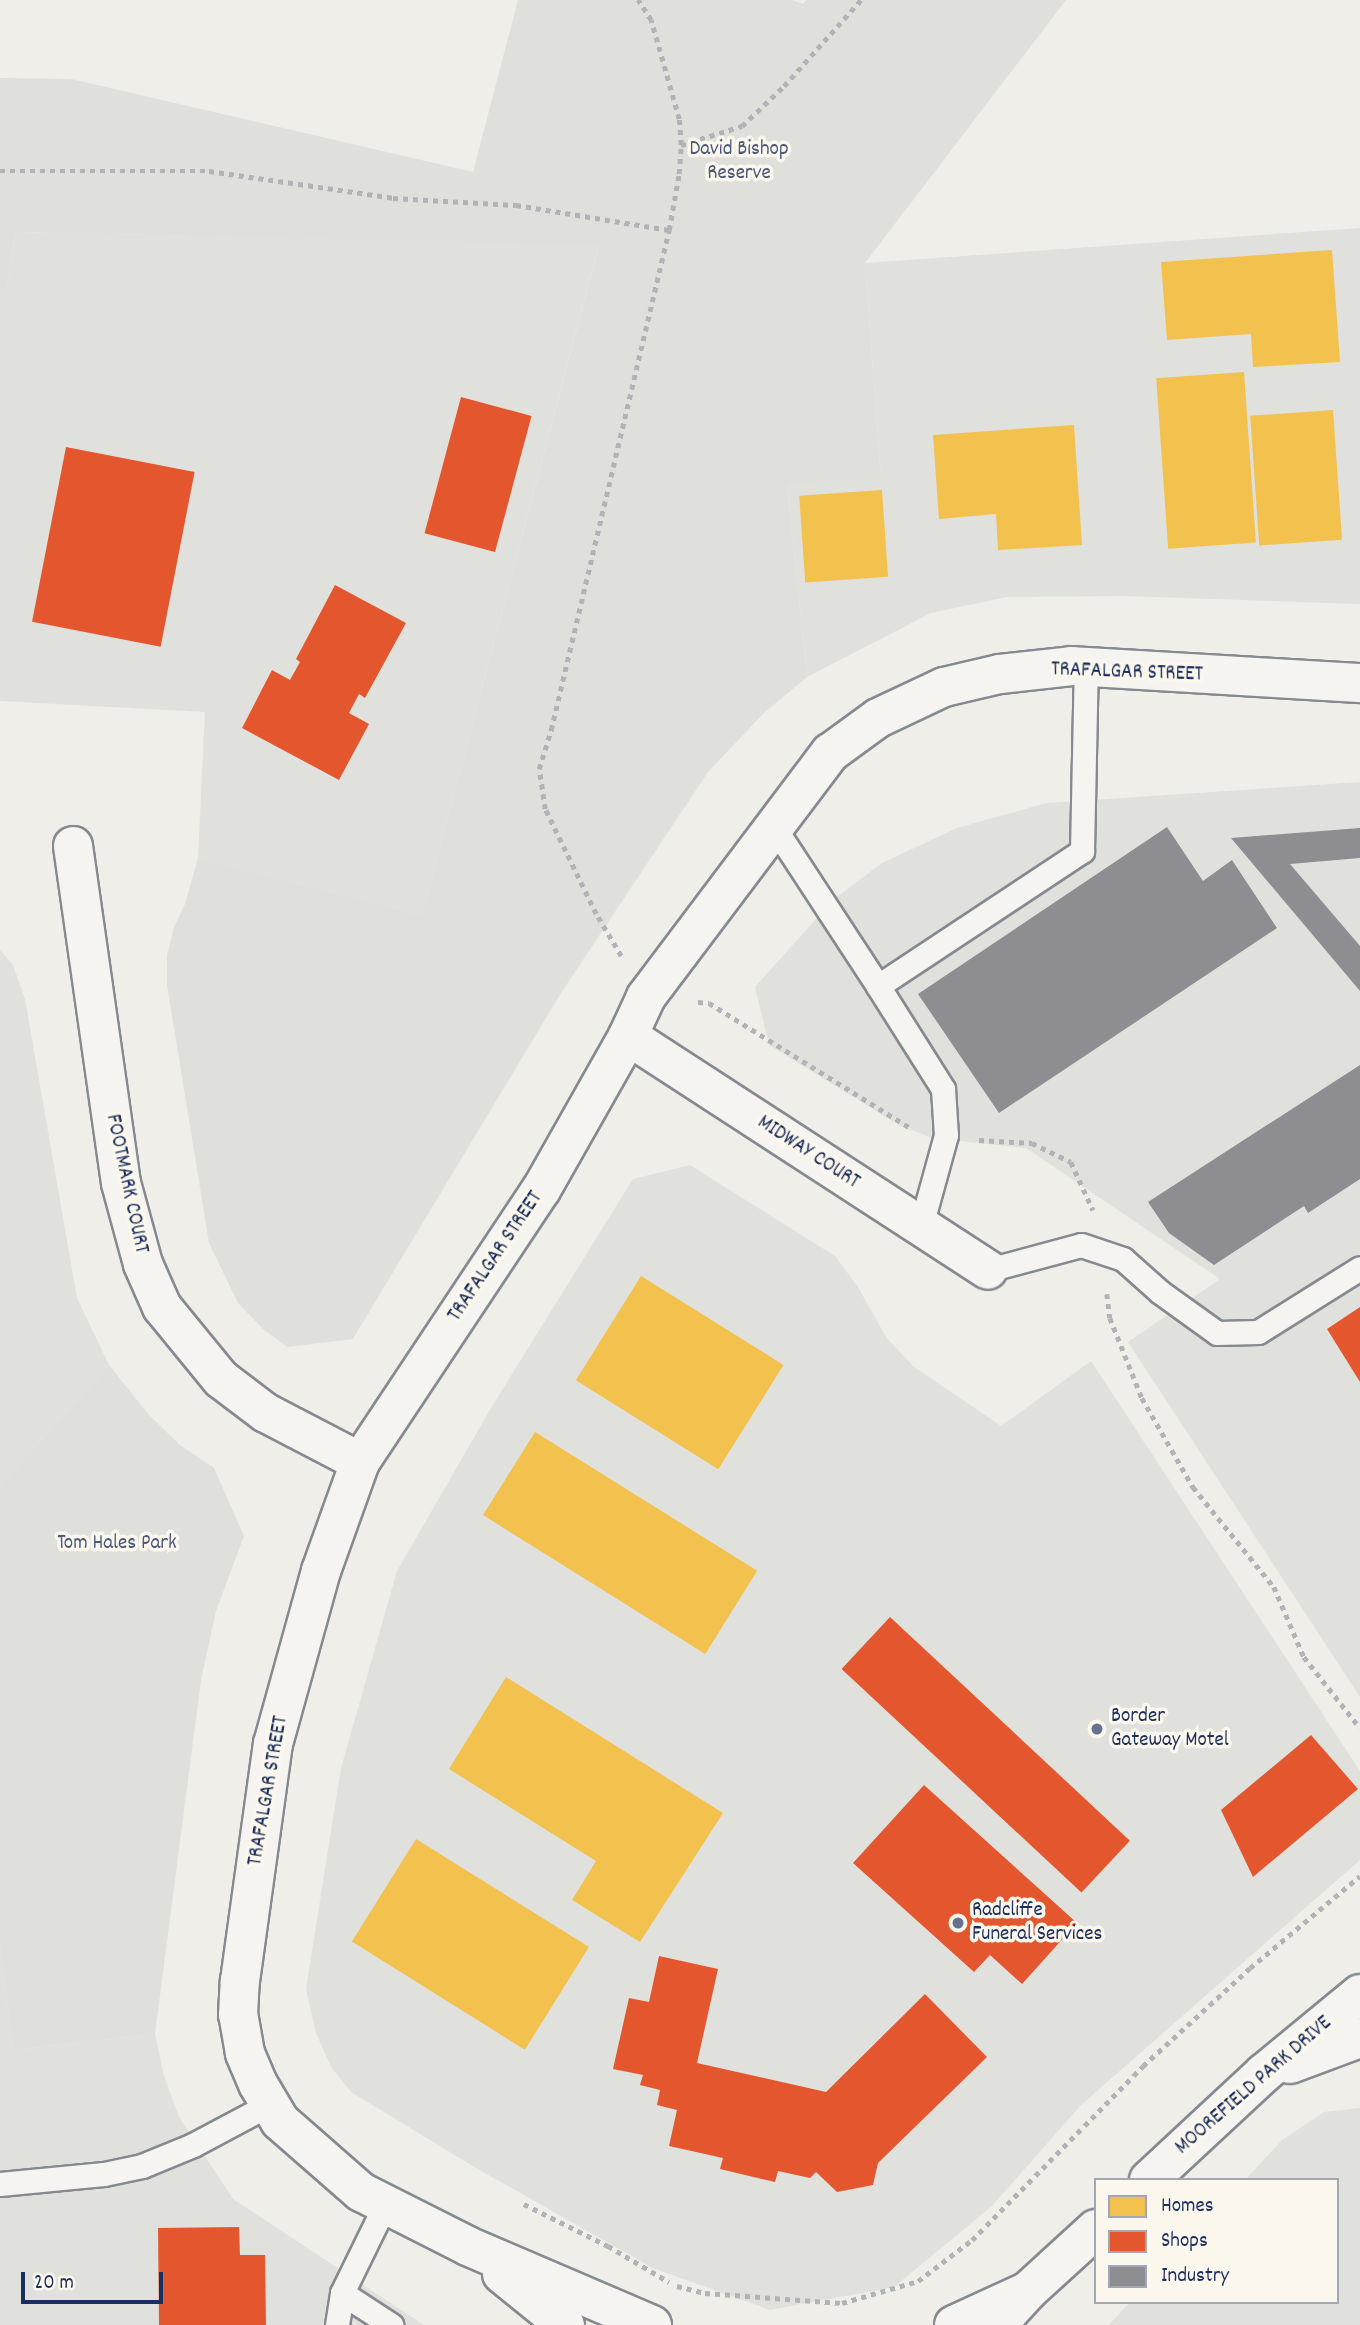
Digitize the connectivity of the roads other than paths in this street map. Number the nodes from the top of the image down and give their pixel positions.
1 (1086, 667) junction
2 (1360, 683) edge
3 (774, 827) junction
4 (73, 846) dead end
5 (878, 986) junction
6 (628, 1036) junction
7 (921, 1227) junction
8 (1360, 1268) edge
9 (988, 1270) joint
10 (360, 1462) junction
11 (1360, 1994) edge
12 (1360, 2038) edge
13 (1265, 2073) junction
14 (270, 2104) junction
15 (1151, 2178) edge
16 (0, 2184) edge
17 (386, 2205) junction
18 (1094, 2231) edge
19 (468, 2246) junction
20 (1028, 2291) junction
21 (342, 2292) junction
22 (337, 2325) edge
23 (391, 2325) edge
24 (565, 2325) edge
25 (652, 2325) edge
26 (954, 2325) edge
27 (997, 2325) edge

1 - 2 street, TRAFALGAR STREET
1 - 3 street, TRAFALGAR STREET
1 - 5 lane
3 - 5 lane
3 - 6 street, TRAFALGAR STREET
4 - 10 street, FOOTMARK COURT
5 - 7 lane
6 - 7 street, MIDWAY COURT
6 - 10 street, TRAFALGAR STREET
7 - 9 street, MIDWAY COURT
8 - 9 lane
10 - 14 street, TRAFALGAR STREET
11 - 13 street, MOOREFIELD PARK DRIVE
12 - 13 street
13 - 15 street, MOOREFIELD PARK DRIVE
14 - 16 lane
14 - 17 street, TRAFALGAR STREET
17 - 19 street, TRAFALGAR STREET
17 - 21 lane
18 - 20 street
19 - 24 street, TRAFALGAR STREET
19 - 25 street, TRAFALGAR STREET
20 - 26 street
20 - 27 street
21 - 22 lane
21 - 23 lane

